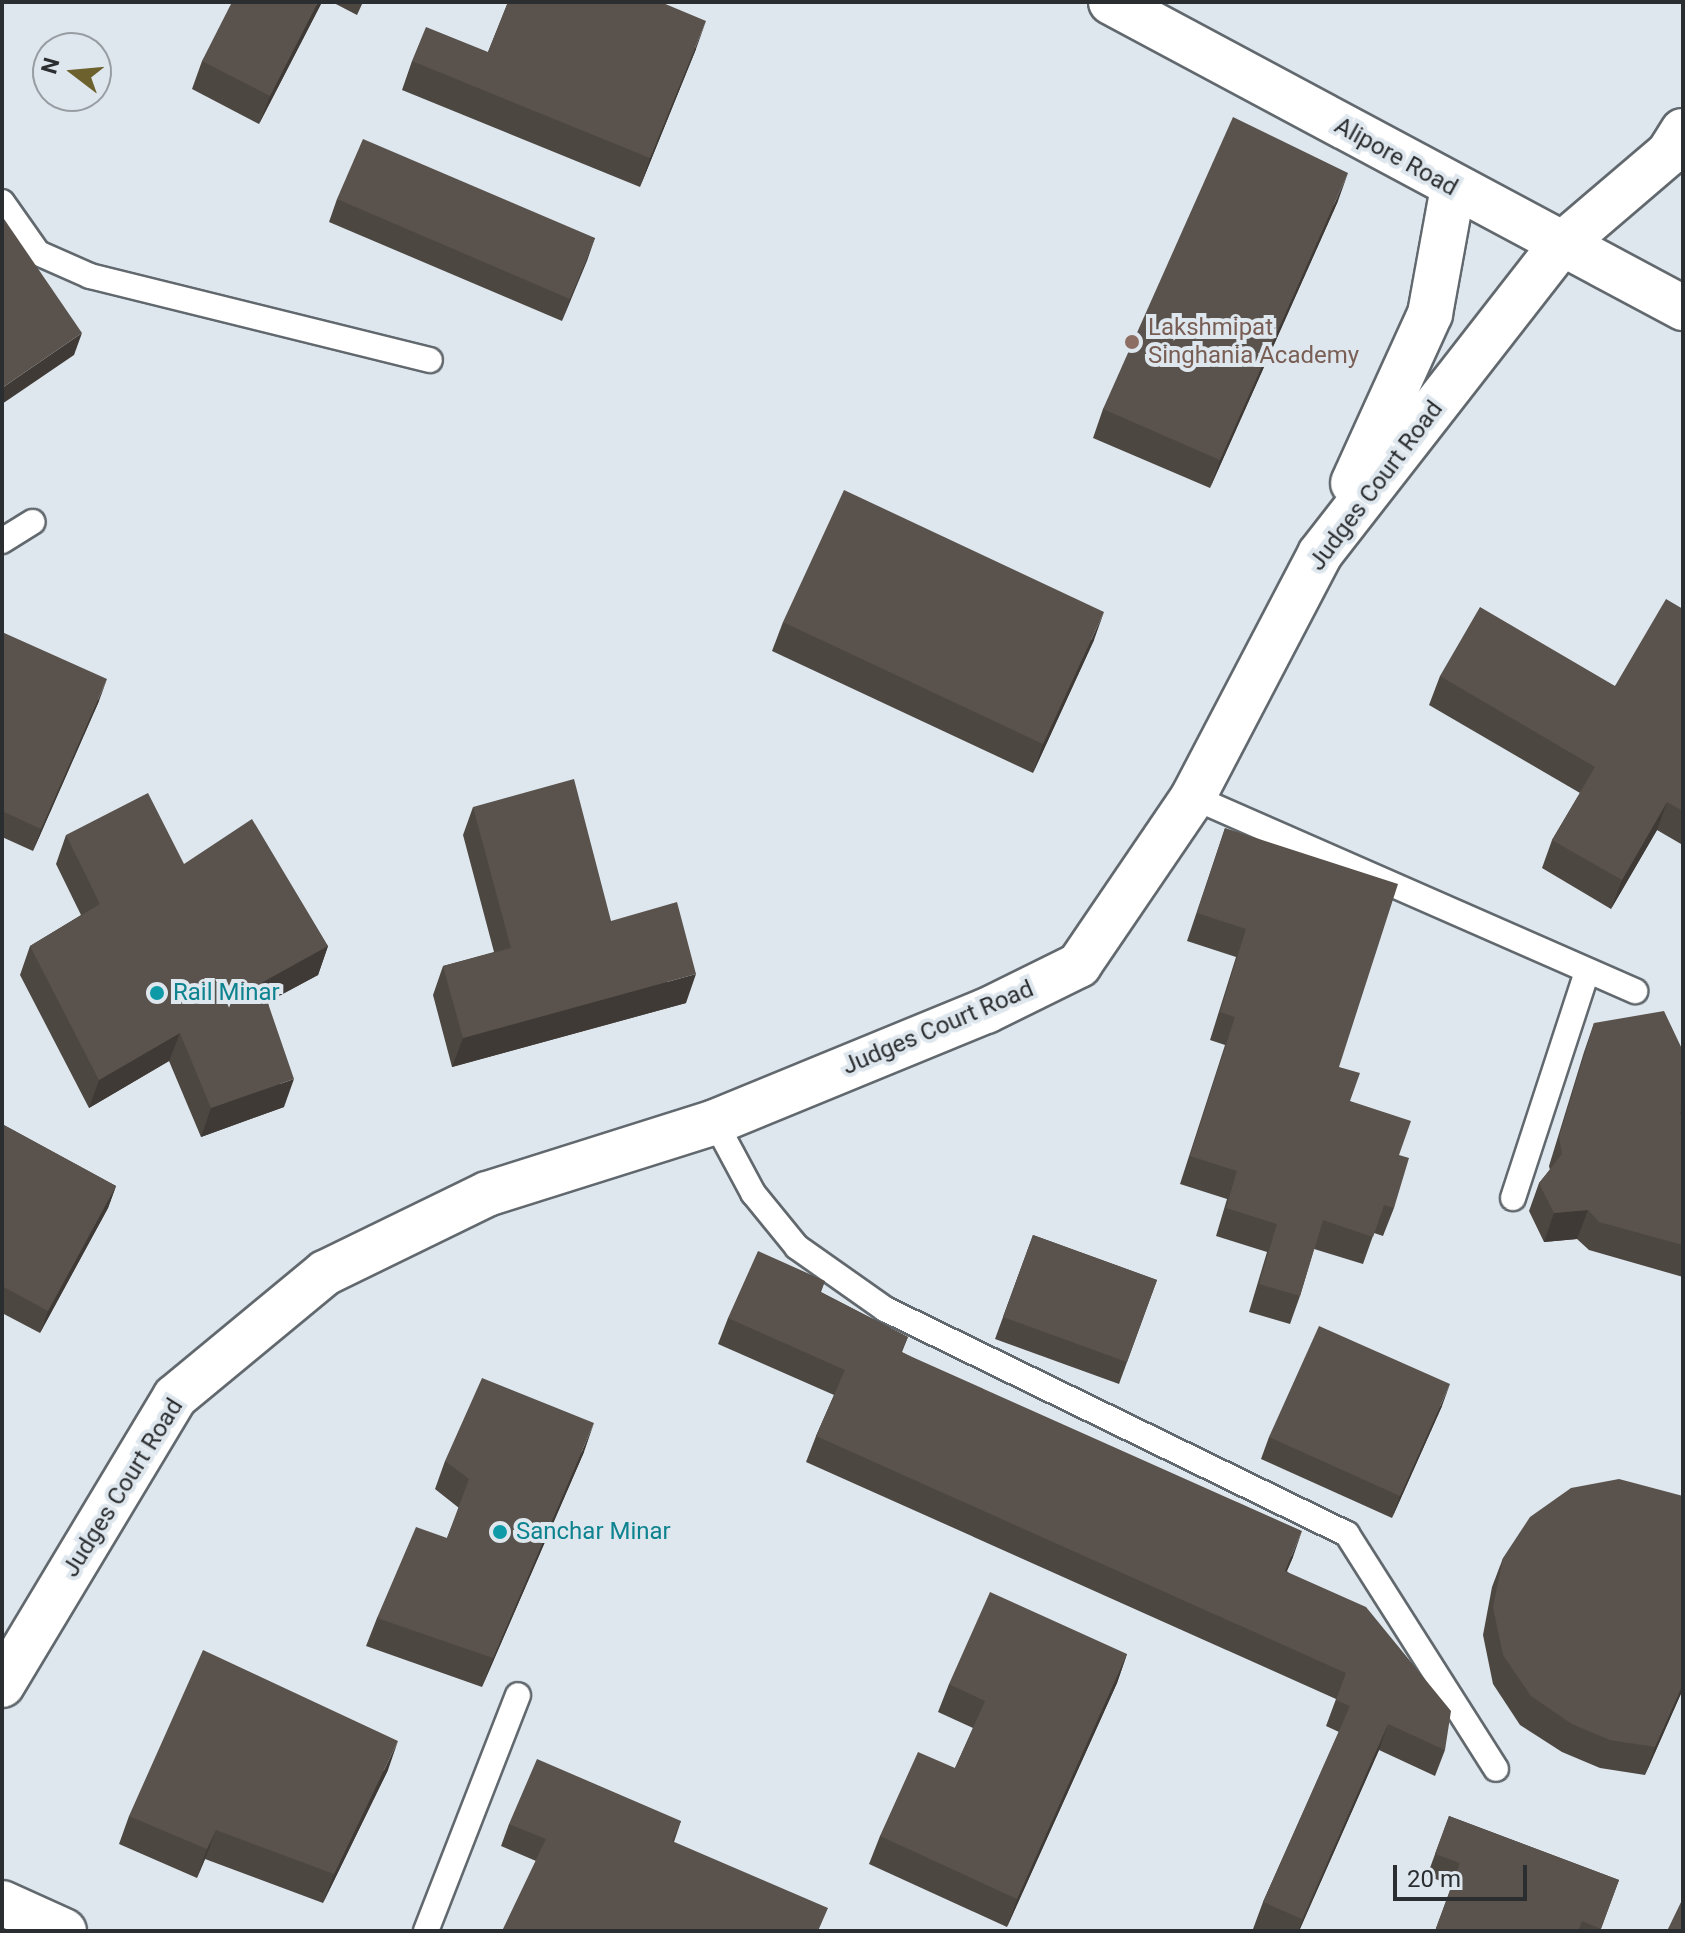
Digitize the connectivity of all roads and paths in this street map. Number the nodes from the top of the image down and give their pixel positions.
1 (1111, 2) edge
2 (1683, 131) edge
3 (1453, 188) junction
4 (2, 202) edge
5 (1560, 246) junction
6 (1683, 308) edge
7 (430, 360) dead end
8 (32, 522) dead end
9 (2, 541) edge
10 (1320, 554) junction
11 (1193, 797) junction
12 (1587, 971) junction
13 (1635, 991) dead end
14 (715, 1122) junction
15 (1513, 1198) dead end
16 (2, 1685) edge
17 (518, 1695) dead end
18 (1496, 1769) dead end
19 (2, 1903) edge
20 (64, 1931) edge
21 (426, 1931) edge

1 - 3 main road, Alipore Road
2 - 5 main road, Judges Court Road
3 - 5 main road, Alipore Road
3 - 10 main road
4 - 7 lane
5 - 6 main road, Alipore Road
5 - 10 main road, Judges Court Road
8 - 9 lane
10 - 11 main road, Judges Court Road
11 - 12 lane
11 - 14 main road, Judges Court Road
12 - 13 lane
12 - 15 lane
14 - 16 main road, Judges Court Road
14 - 18 lane
17 - 21 lane
19 - 20 main road

